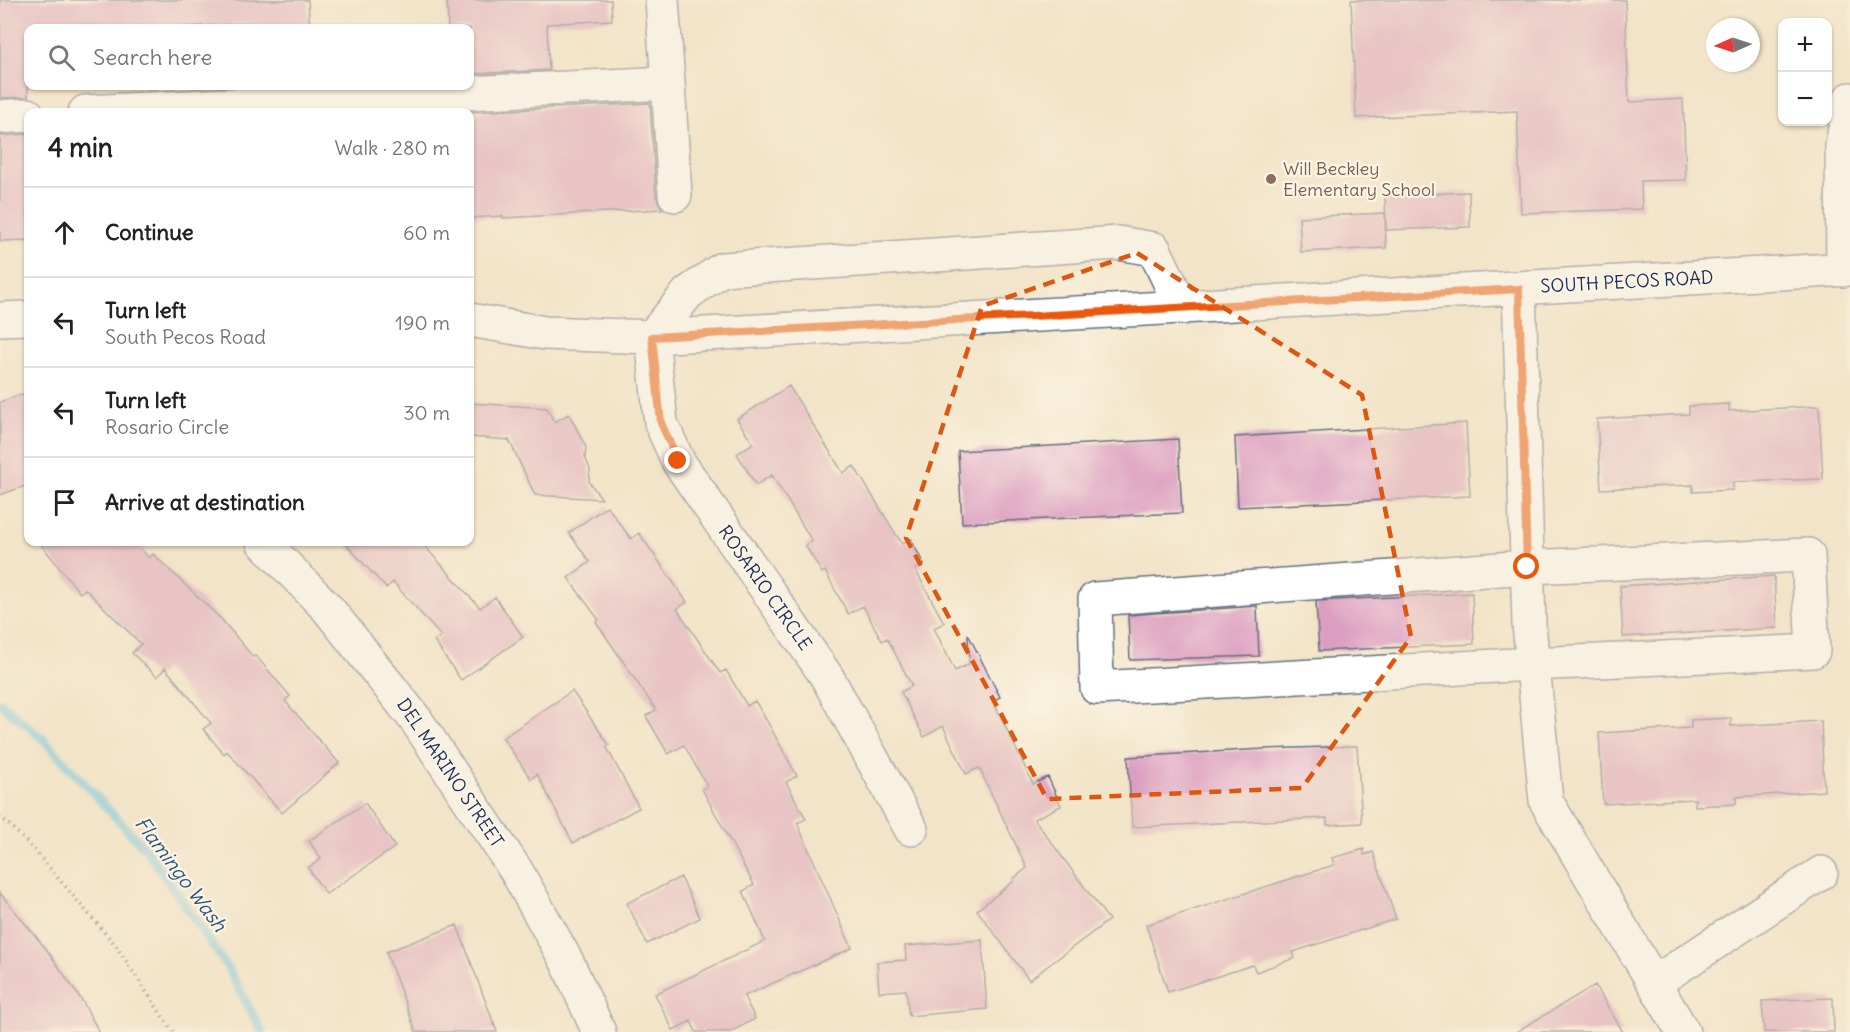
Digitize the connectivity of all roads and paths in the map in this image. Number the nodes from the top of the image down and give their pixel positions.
1 (662, 0) edge
2 (668, 83) junction
3 (1850, 99) edge
4 (165, 108) edge
5 (24, 115) edge
6 (0, 117) edge
7 (675, 195) dead end
8 (1846, 269) edge
9 (1519, 289) junction
10 (1182, 308) junction
11 (24, 318) edge
12 (0, 319) edge
13 (474, 321) edge
14 (652, 337) junction
15 (266, 546) edge
16 (1527, 567) junction
17 (1533, 664) junction
18 (0, 816) edge
19 (911, 829) dead end
20 (1821, 873) dead end
21 (1654, 983) junction
22 (173, 1032) edge
23 (599, 1032) edge
24 (1683, 1032) edge

1 - 2 street
2 - 4 street
2 - 7 street
3 - 8 street
5 - 6 street
8 - 9 street, SOUTH PECOS ROAD
9 - 10 street, SOUTH PECOS ROAD
9 - 16 street
10 - 14 street, SOUTH PECOS ROAD
10 - 14 street
11 - 12 street
13 - 14 street, SOUTH PECOS ROAD
14 - 19 street, ROSARIO CIRCLE
15 - 23 street, DEL MARINO STREET
16 - 17 street
16 - 17 street
16 - 17 street
17 - 21 street
18 - 22 path
20 - 21 street
21 - 24 street

